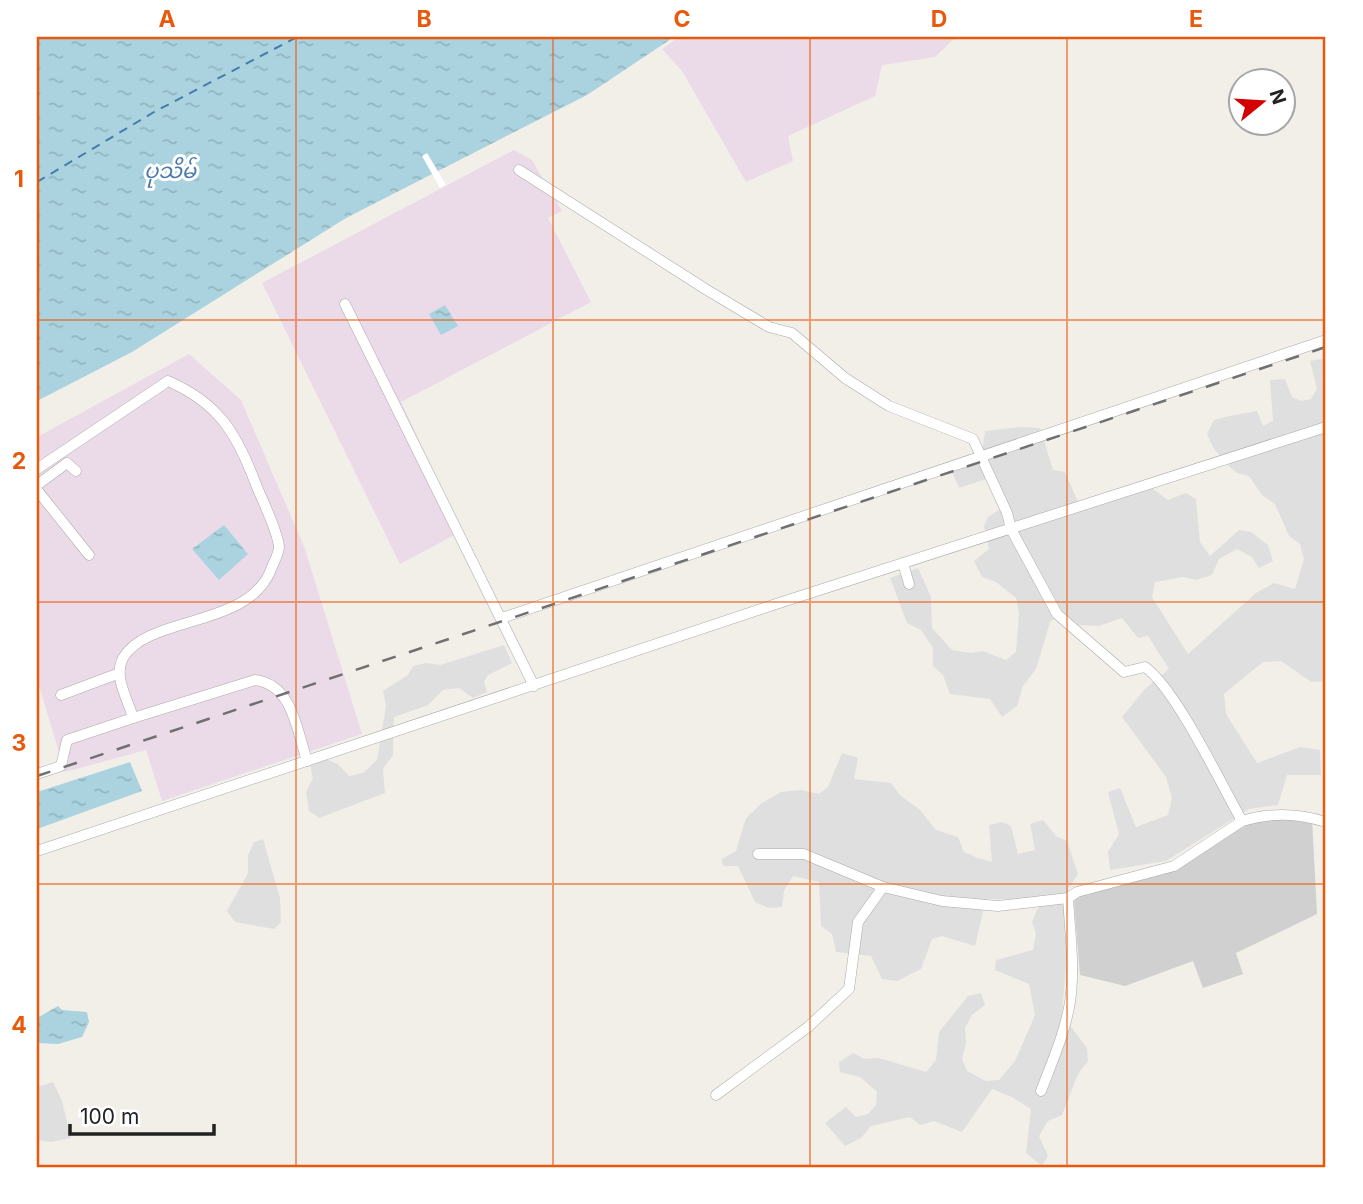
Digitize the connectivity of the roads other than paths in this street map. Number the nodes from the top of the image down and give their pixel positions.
1 (519, 170) dead end
2 (345, 304) dead end
3 (1326, 340) edge
4 (1326, 427) edge
5 (982, 458) junction
6 (37, 469) edge
7 (76, 471) dead end
8 (37, 487) edge
9 (1011, 529) junction
10 (89, 555) dead end
11 (903, 563) junction
12 (909, 584) dead end
13 (502, 618) junction
14 (117, 674) junction
15 (534, 686) junction
16 (61, 695) dead end
17 (132, 718) junction
18 (307, 761) junction
19 (37, 774) edge
20 (1242, 821) junction
21 (1326, 822) edge
22 (37, 851) edge
23 (758, 854) dead end
24 (883, 887) junction
25 (1068, 898) junction
26 (1041, 1091) dead end
27 (716, 1095) dead end

1 - 5 street
2 - 13 street
3 - 5 street
4 - 9 street
5 - 9 street
5 - 13 street
6 - 14 street
7 - 8 street
8 - 10 street
9 - 11 street
9 - 20 street
11 - 12 street
11 - 15 street
13 - 15 street
14 - 16 street
14 - 17 street
15 - 18 street
17 - 18 street
17 - 19 street
18 - 22 street
20 - 21 street
20 - 25 street
23 - 24 street
24 - 25 street
24 - 27 street
25 - 26 street

